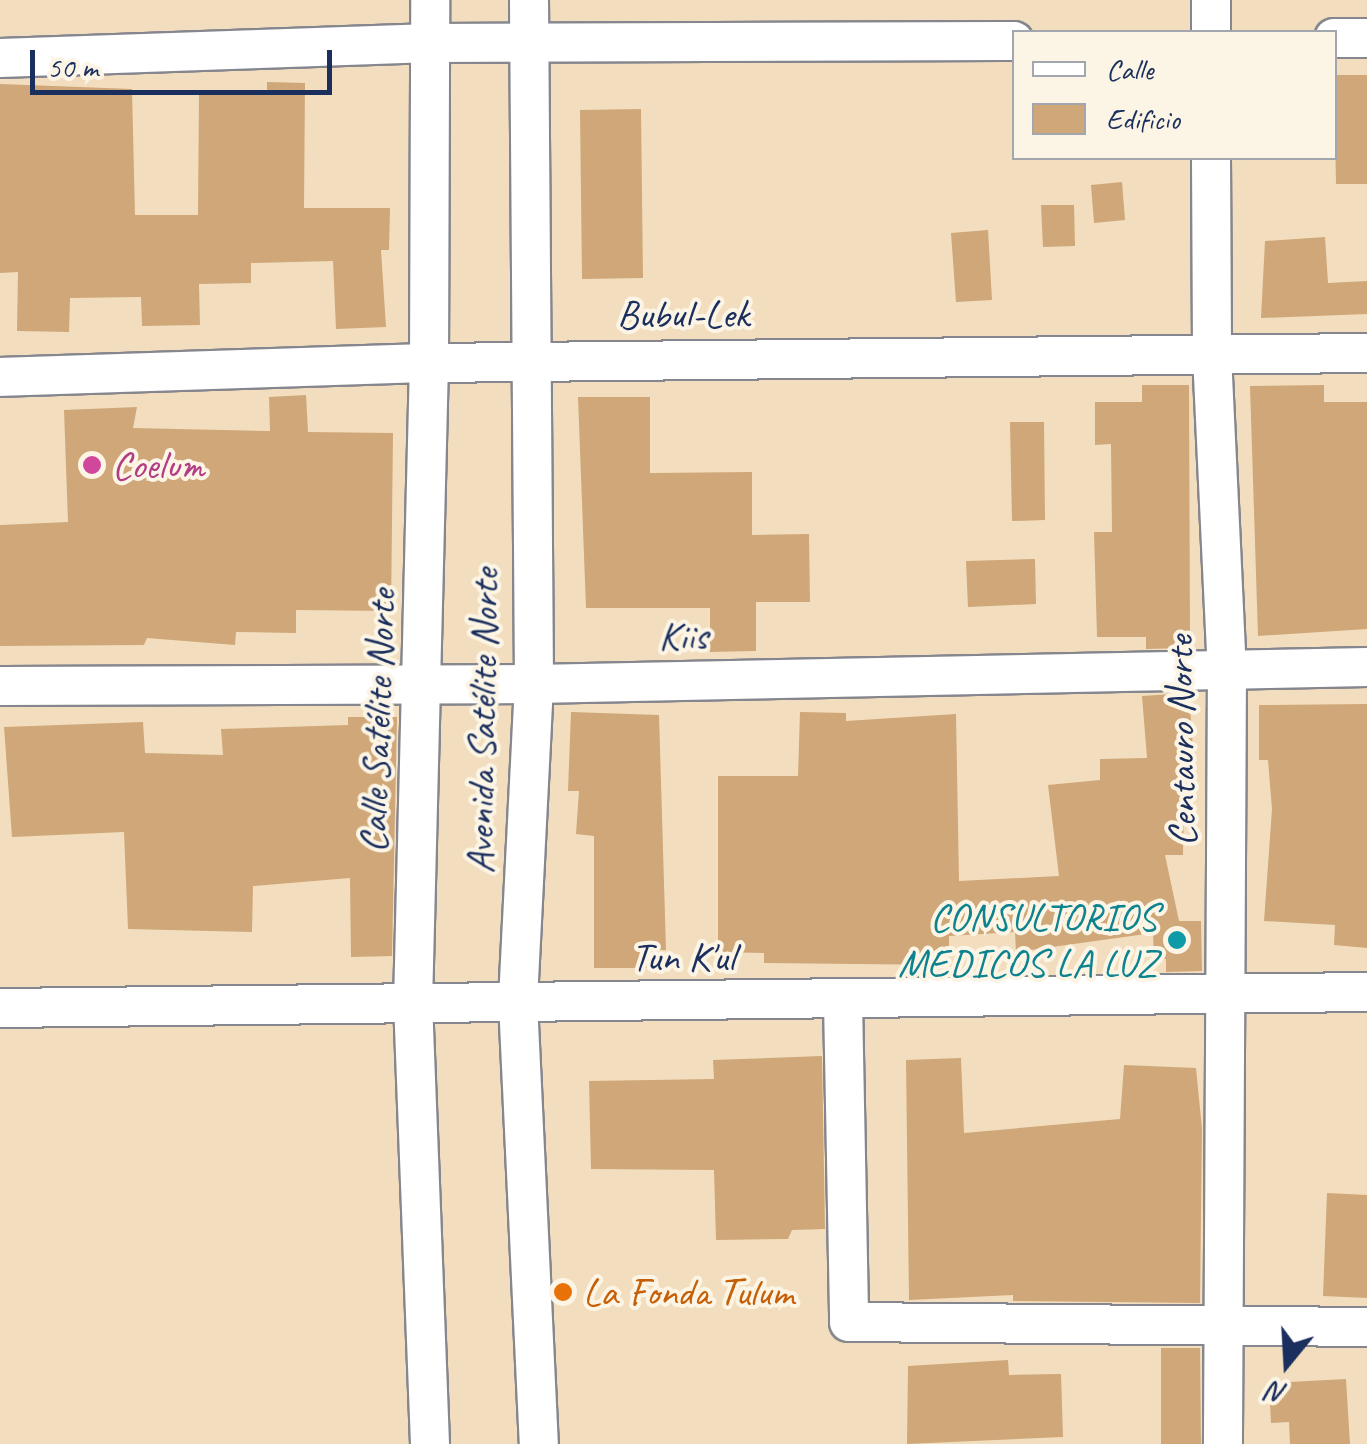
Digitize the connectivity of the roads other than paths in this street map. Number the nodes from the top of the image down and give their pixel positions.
1 (430, 0) edge
2 (529, 0) edge
3 (1211, 0) edge
4 (1211, 30) edge
5 (1337, 38) edge
6 (1367, 38) edge
7 (1012, 40) edge
8 (432, 43) junction
9 (529, 45) junction
10 (0, 58) edge
11 (1211, 160) edge
12 (1367, 353) edge
13 (1212, 354) junction
14 (430, 362) junction
15 (527, 363) junction
16 (0, 377) edge
17 (1367, 668) edge
18 (1226, 670) junction
19 (424, 682) junction
20 (534, 684) junction
21 (0, 686) edge
22 (1367, 992) edge
23 (1228, 995) junction
24 (518, 1002) junction
25 (844, 1002) junction
26 (413, 1004) junction
27 (0, 1008) edge
28 (1367, 1327) edge
29 (1223, 1330) junction
30 (430, 1444) edge
31 (539, 1444) edge
32 (1222, 1444) edge

1 - 8 street, Calle Satélite Norte
2 - 9 street, Avenida Satélite Norte
3 - 4 street
5 - 6 street
7 - 9 street
8 - 9 street
8 - 10 street
8 - 14 street, Calle Satélite Norte
9 - 15 street, Avenida Satélite Norte
11 - 13 street, Centauro Norte
12 - 13 street, Bubul-Lek
13 - 15 street, Bubul-Lek
13 - 18 street, Centauro Norte
14 - 15 street, Bubul-Lek
14 - 16 street, Bubul-Lek
14 - 19 street, Calle Satélite Norte
15 - 20 street, Avenida Satélite Norte
17 - 18 street, Kiis
18 - 20 street, Kiis
18 - 23 street, Centauro Norte
19 - 20 street, Kiis
19 - 21 street, Kiis
19 - 26 street, Calle Satélite Norte
20 - 24 street, Avenida Satélite Norte
22 - 23 street, Tun K'ul
23 - 25 street, Tun K'ul
23 - 29 street, Centauro Norte
24 - 25 street, Tun K'ul
24 - 26 street, Tun K'ul
24 - 31 street, Avenida Satélite Norte
25 - 29 street
26 - 27 street, Tun K'ul
26 - 30 street, Calle Satélite Norte
28 - 29 street
29 - 32 street, Centauro Norte

